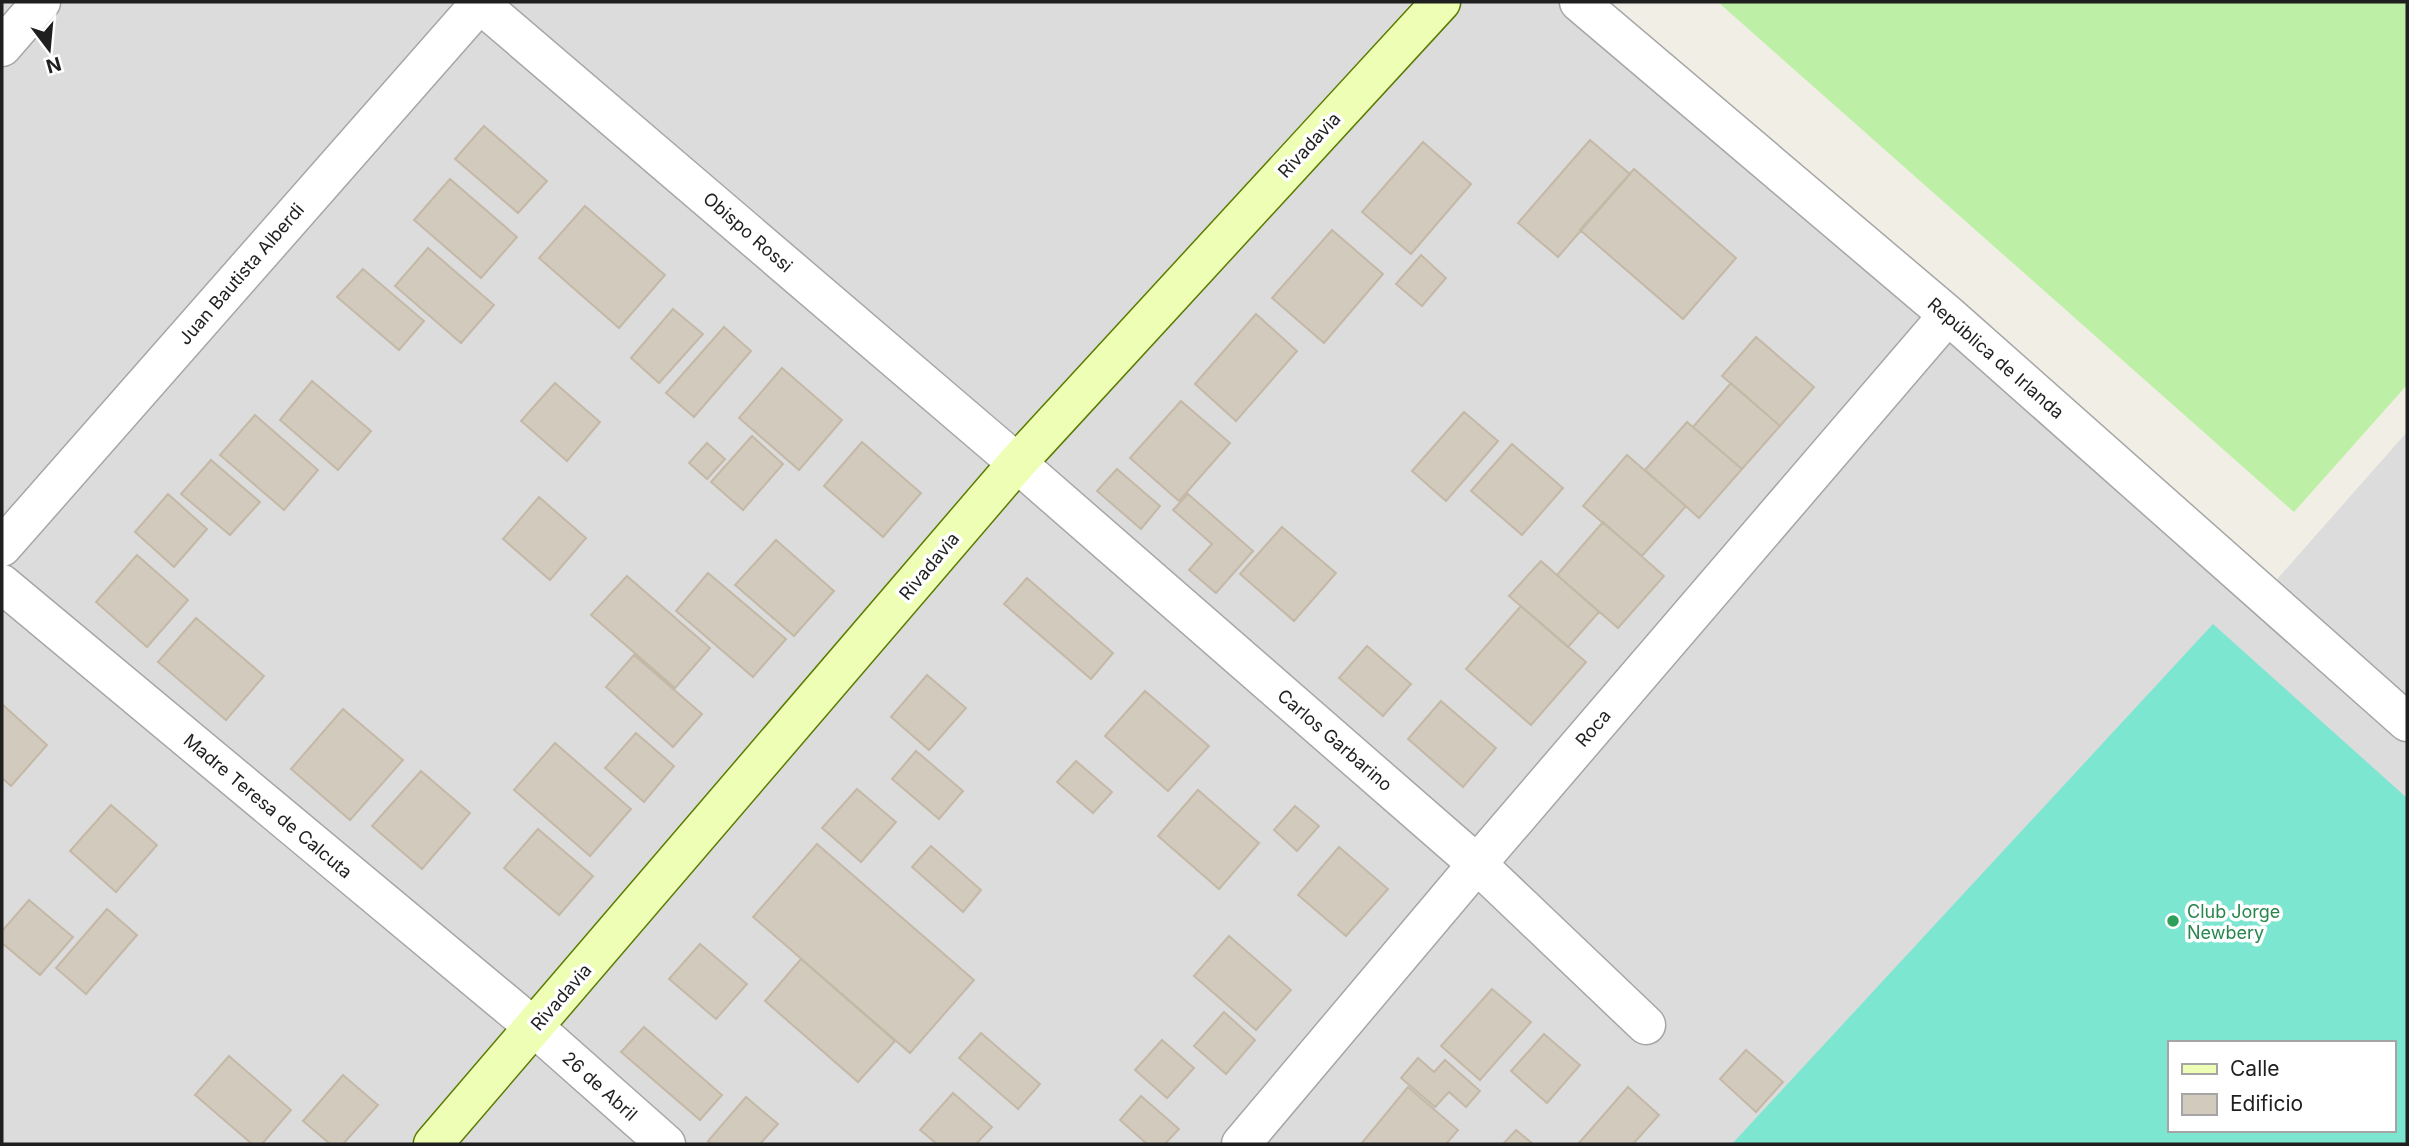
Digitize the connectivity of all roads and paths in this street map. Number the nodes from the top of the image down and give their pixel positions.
1 (41, 2) edge
2 (480, 2) edge
3 (1441, 2) edge
4 (1580, 2) edge
5 (2, 47) edge
6 (1948, 315) junction
7 (1017, 463) junction
8 (2, 547) edge
9 (2, 584) edge
10 (2407, 722) edge
11 (1477, 864) junction
12 (1646, 1025) dead end
13 (535, 1028) junction
14 (433, 1144) edge
15 (666, 1144) edge
16 (1241, 1144) edge

1 - 5 street
2 - 7 street, Obispo Rossi
2 - 8 street, Juan Bautista Alberdi
3 - 7 street, Rivadavia
4 - 6 street, República de Irlanda
6 - 10 street, República de Irlanda
6 - 11 street, Roca
7 - 11 street, Carlos Garbarino
7 - 13 street, Rivadavia
9 - 13 street, Madre Teresa de Calcuta
11 - 12 street, Carlos Garbarino
11 - 16 street, Roca
13 - 14 street, Rivadavia
13 - 15 street, 26 de Abril

